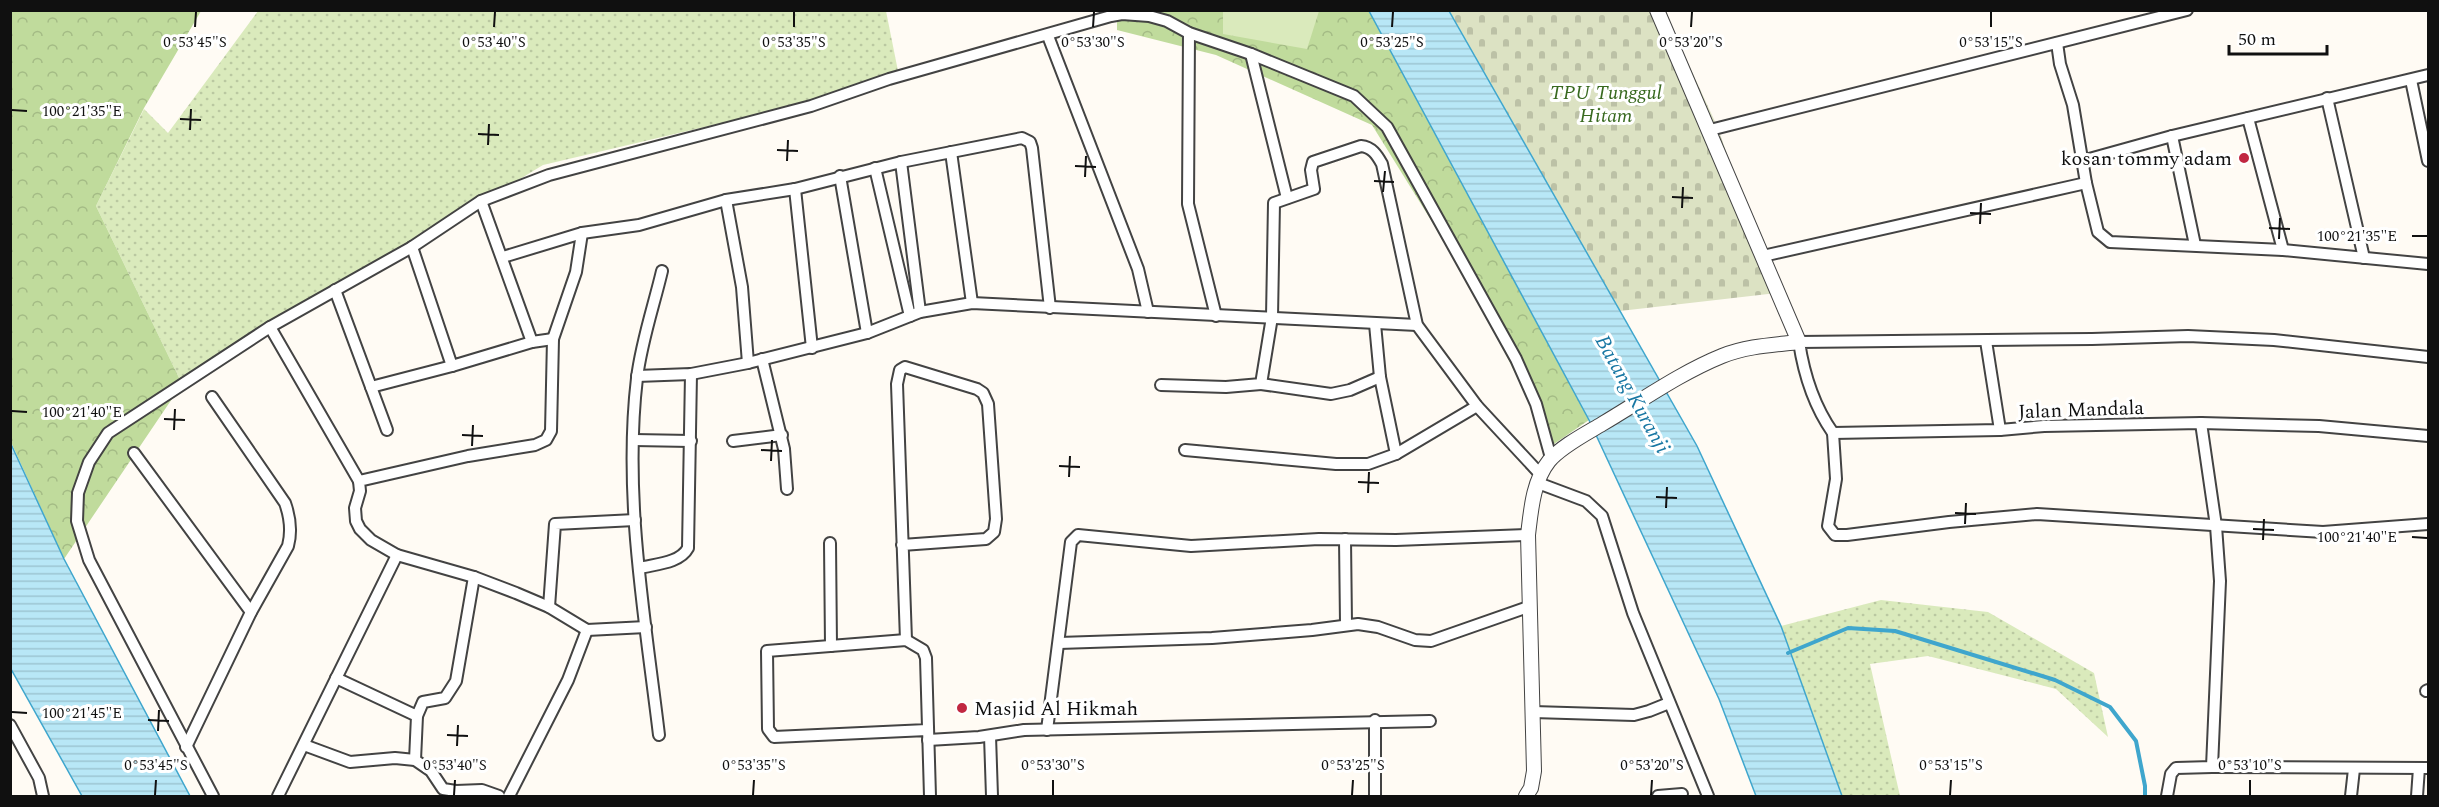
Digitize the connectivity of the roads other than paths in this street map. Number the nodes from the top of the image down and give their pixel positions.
1 (1657, 10) edge
2 (2187, 10) edge
3 (1189, 33) junction
4 (1048, 36) junction
5 (2057, 43) junction
6 (1251, 54) junction
7 (2428, 75) edge
8 (2411, 80) junction
9 (2327, 98) junction
10 (2248, 118) junction
11 (1710, 130) junction
12 (2172, 136) junction
13 (951, 152) junction
14 (2082, 161) junction
15 (902, 162) junction
16 (2428, 162) edge
17 (875, 168) junction
18 (840, 176) junction
19 (2086, 183) junction
20 (795, 189) junction
21 (1287, 198) junction
22 (726, 200) junction
23 (481, 201) junction
24 (582, 233) junction
25 (2195, 245) junction
26 (412, 247) junction
27 (2283, 250) junction
28 (1763, 256) junction
29 (502, 257) junction
30 (2364, 258) junction
31 (2428, 264) edge
32 (662, 271) dead end
33 (335, 290) junction
34 (972, 303) junction
35 (1050, 308) junction
36 (1148, 312) junction
37 (915, 314) junction
38 (1216, 316) junction
39 (1272, 317) junction
40 (1375, 324) junction
41 (1417, 325) junction
42 (270, 327) junction
43 (867, 333) junction
44 (553, 339) junction
45 (1986, 341) junction
46 (532, 342) junction
47 (1799, 342) junction
48 (812, 348) junction
49 (2428, 357) edge
50 (762, 359) junction
51 (748, 363) junction
52 (452, 366) junction
53 (691, 374) junction
54 (637, 376) junction
55 (1380, 376) junction
56 (1261, 384) junction
57 (1161, 385) dead end
58 (371, 387) junction
59 (212, 397) dead end
60 (1477, 406) junction
61 (2201, 423) junction
62 (387, 430) dead end
63 (2000, 430) junction
64 (1833, 433) junction
65 (782, 435) junction
66 (2428, 436) edge
67 (634, 440) junction
68 (691, 441) junction
69 (733, 441) dead end
70 (1185, 450) dead end
71 (134, 453) dead end
72 (1396, 454) junction
73 (1551, 458) junction
74 (1539, 479) junction
75 (359, 481) junction
76 (787, 489) dead end
77 (635, 520) junction
78 (2428, 524) edge
79 (2216, 526) junction
80 (1528, 535) junction
81 (1345, 539) junction
82 (830, 543) dead end
83 (902, 545) junction
84 (397, 555) junction
85 (640, 568) junction
86 (474, 577) junction
87 (549, 607) junction
88 (1528, 607) junction
89 (252, 612) junction
90 (1346, 624) junction
91 (646, 627) junction
92 (587, 630) junction
93 (906, 640) junction
94 (1059, 643) junction
95 (831, 646) junction
96 (336, 678) junction
97 (1670, 703) junction
98 (1533, 712) junction
99 (417, 716) junction
100 (1375, 720) junction
101 (1430, 721) dead end
102 (10, 725) edge
103 (1047, 730) junction
104 (659, 735) dead end
105 (928, 735) junction
106 (990, 736) junction
107 (304, 746) junction
108 (186, 747) junction
109 (415, 760) junction
110 (2212, 767) junction
111 (2424, 768) edge
112 (2354, 769) junction
113 (1682, 794) dead end
114 (43, 796) edge
115 (213, 796) edge
116 (278, 796) edge
117 (499, 796) edge
118 (509, 796) edge
119 (930, 796) edge
120 (992, 796) edge
121 (1375, 796) edge
122 (1526, 796) edge
123 (1658, 796) edge
124 (1708, 796) edge
125 (2168, 796) edge
126 (2351, 796) edge
127 (2417, 796) edge

1 - 11 street
2 - 5 street
3 - 4 street
3 - 6 street
3 - 38 street
4 - 23 street
4 - 36 street
5 - 11 street
5 - 14 street
6 - 21 street
6 - 73 street
7 - 8 street
8 - 9 street
8 - 16 street
9 - 10 street
9 - 30 street
10 - 12 street
10 - 27 street
11 - 28 street
12 - 14 street
12 - 25 street
13 - 15 street
13 - 34 street
13 - 35 street
14 - 19 street
15 - 17 street
15 - 37 street
17 - 18 street
17 - 37 street
18 - 20 street
18 - 43 street
19 - 25 street
19 - 28 street
20 - 22 street
20 - 48 street
21 - 39 street
21 - 41 street
22 - 24 street
22 - 51 street
23 - 26 street
23 - 29 street
24 - 29 street
24 - 44 street
25 - 27 street
26 - 33 street
26 - 52 street
27 - 30 street
28 - 47 street
29 - 46 street
30 - 31 street
32 - 54 street
33 - 42 street
33 - 58 street
34 - 35 street
34 - 37 street
35 - 36 street
36 - 38 street
37 - 43 street
38 - 39 street
39 - 40 street
39 - 56 street
40 - 41 street
40 - 55 street
41 - 60 street
42 - 75 street
42 - 108 street
43 - 48 street
44 - 46 street
44 - 75 street
45 - 47 street
45 - 49 street
45 - 63 street
46 - 52 street
47 - 64 street
47 - 73 street
48 - 50 street
50 - 51 street
50 - 65 street
51 - 53 street
52 - 58 street
53 - 54 street
53 - 68 street
54 - 67 street
55 - 56 street
55 - 72 street
56 - 57 street
58 - 62 street
59 - 89 street
60 - 72 street
60 - 74 street
61 - 63 street, Jalan Mandala
61 - 66 street, Jalan Mandala
61 - 79 street
63 - 64 street, Jalan Mandala
64 - 79 street
65 - 69 street
65 - 76 street
67 - 68 street
67 - 77 street
68 - 85 street
70 - 72 street
71 - 89 street
73 - 74 street
74 - 80 street
74 - 97 street
75 - 84 street
77 - 85 street
77 - 87 street
78 - 79 street
79 - 110 street
80 - 81 street
80 - 88 street
81 - 90 street
81 - 94 street
82 - 95 street
83 - 83 street
83 - 93 street
84 - 86 street
84 - 96 street
85 - 91 street
86 - 87 street
86 - 99 street
87 - 92 street
88 - 90 street
88 - 98 street
89 - 108 street
90 - 94 street
91 - 92 street
91 - 104 street
92 - 118 street
93 - 95 street
93 - 105 street
94 - 103 street
95 - 105 street
96 - 99 street
96 - 107 street
97 - 98 street
97 - 124 street
98 - 122 street
99 - 109 street
100 - 101 street
100 - 103 street
100 - 121 street
102 - 114 street
103 - 106 street
105 - 106 street
105 - 119 street
106 - 120 street
107 - 109 street
107 - 116 street
108 - 115 street
109 - 117 street
110 - 112 street
110 - 125 street
111 - 112 street
111 - 127 street
112 - 126 street
113 - 123 street

